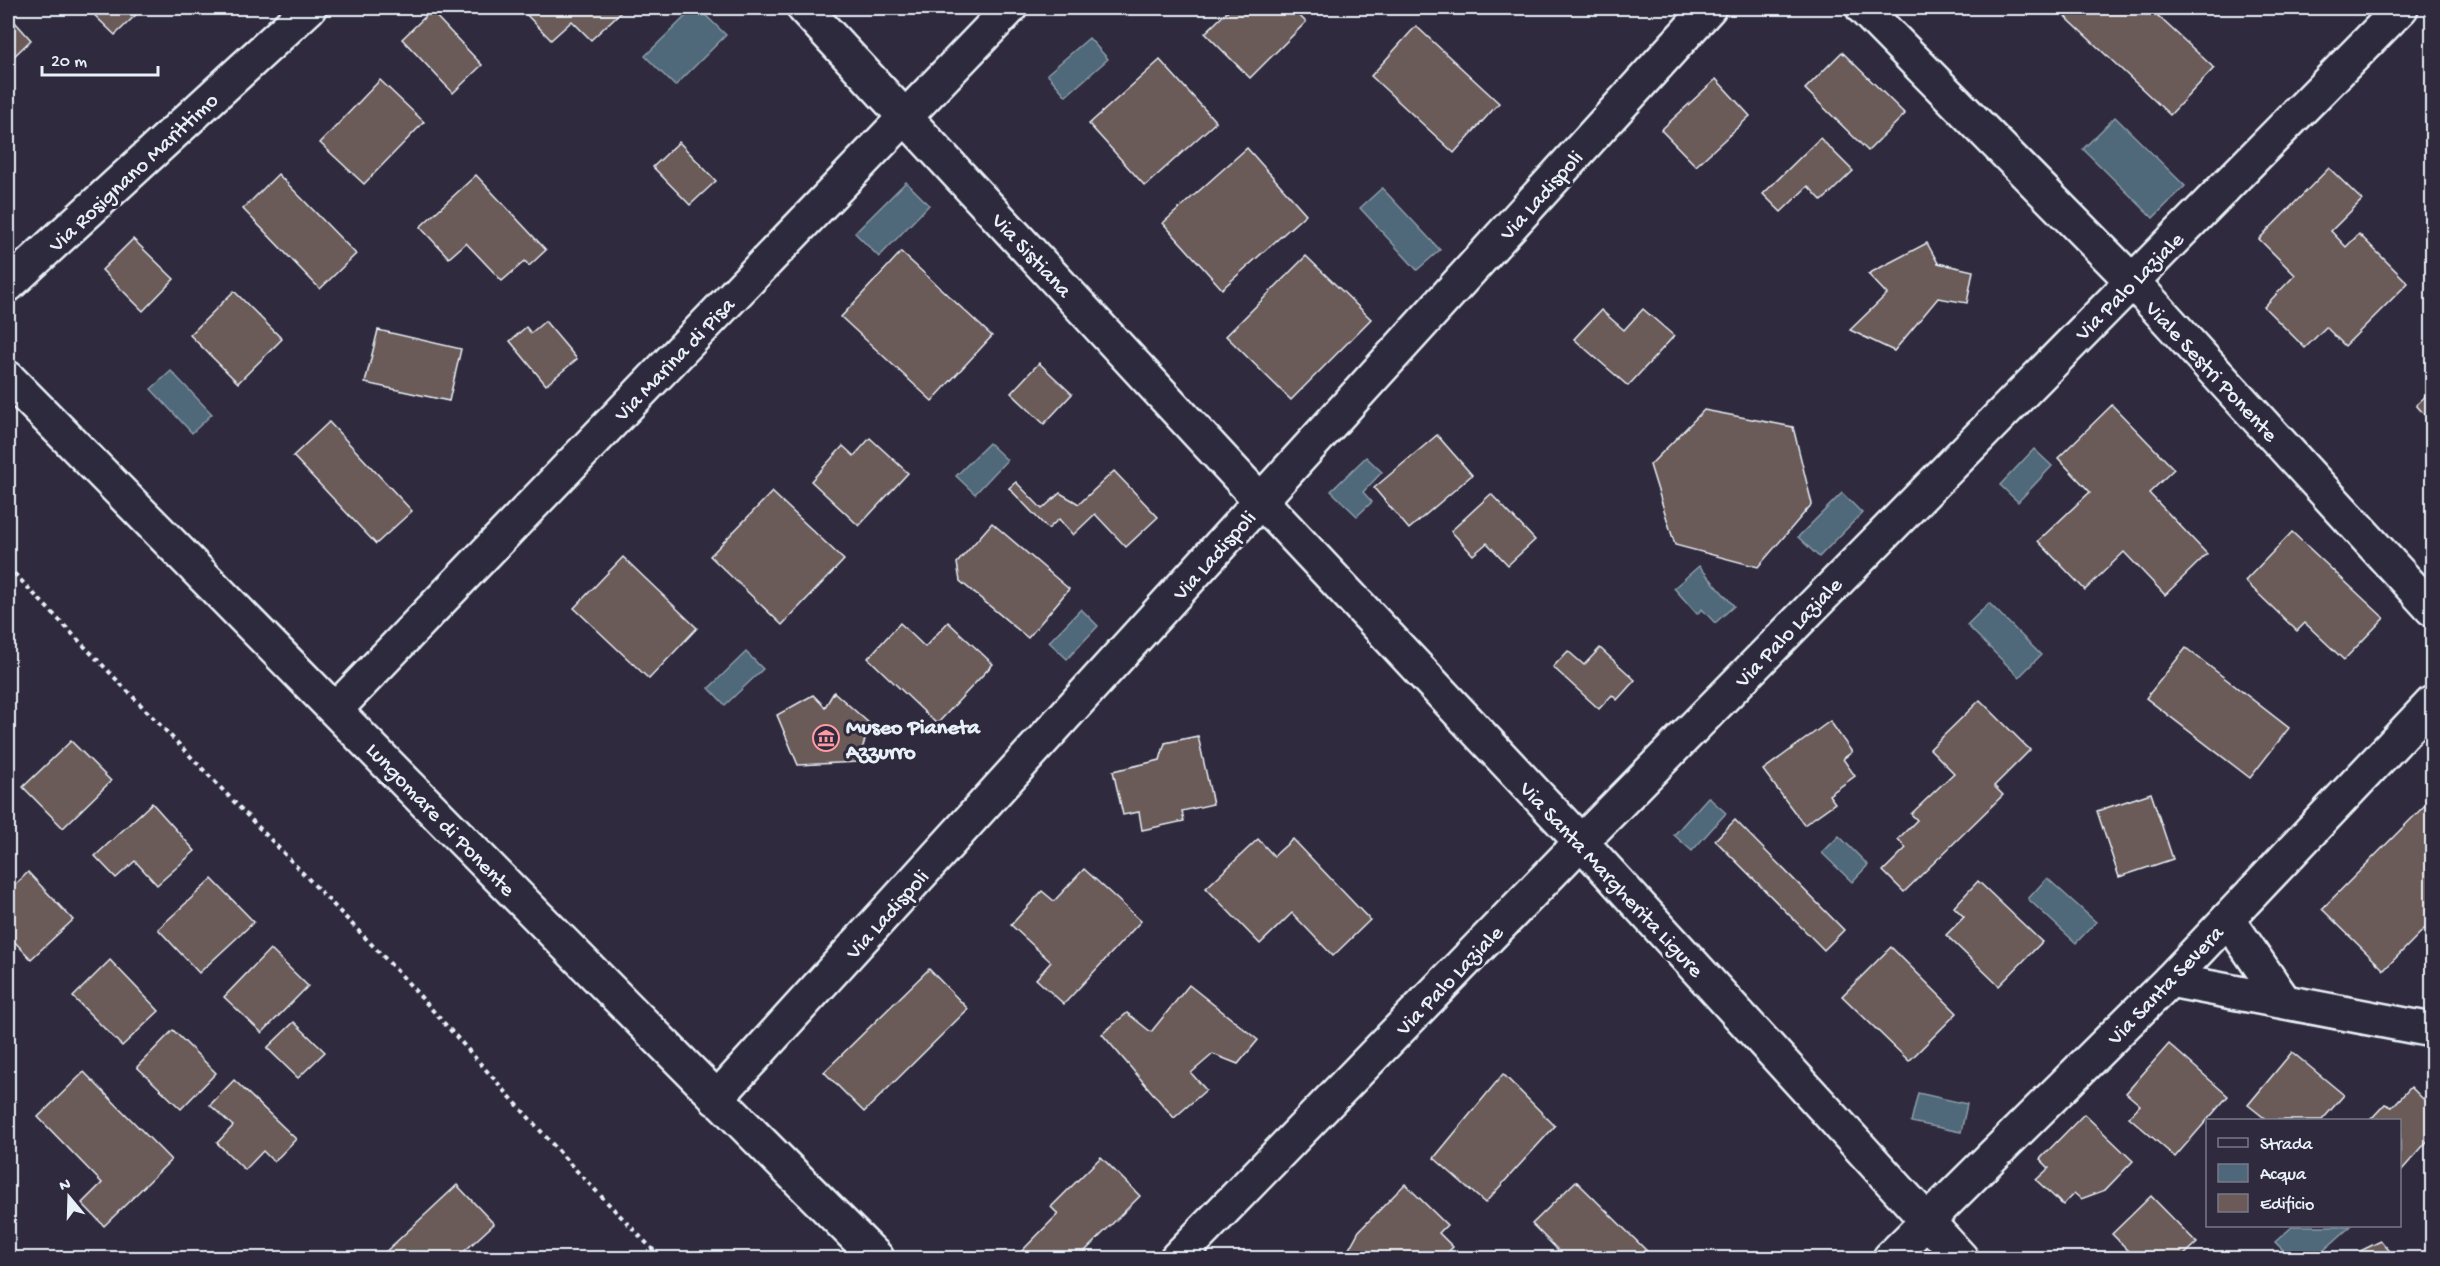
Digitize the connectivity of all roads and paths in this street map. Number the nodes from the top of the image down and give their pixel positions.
1 (309, 8) edge
2 (804, 8) edge
3 (1010, 8) edge
4 (1709, 8) edge
5 (1863, 8) edge
6 (2401, 8) edge
7 (906, 117) junction
8 (2132, 281) junction
9 (8, 285) edge
10 (8, 378) edge
11 (1261, 501) junction
12 (8, 567) edge
13 (2433, 609) edge
14 (2433, 703) edge
15 (336, 709) junction
16 (1581, 842) junction
17 (2228, 919) junction
18 (2170, 980) junction
19 (2284, 1001) junction
20 (2433, 1030) edge
21 (716, 1099) junction
22 (1926, 1222) junction
23 (661, 1258) edge
24 (877, 1258) edge
25 (1177, 1258) edge
26 (1890, 1258) edge
27 (1961, 1258) edge

1 - 9 street, Via Rosignano Marittimo
2 - 7 street, Via Sistiana
3 - 7 street, Via Marina di Pisa
4 - 11 street, Via Ladispoli
5 - 8 street, Viale Sestri Ponente
6 - 8 street, Via Palo Laziale
7 - 11 street, Via Sistiana
7 - 15 street, Via Marina di Pisa
8 - 13 street, Viale Sestri Ponente
8 - 16 street, Via Palo Laziale
10 - 15 street, Lungomare di Ponente
11 - 16 street, Via Santa Margherita Ligure
11 - 21 street, Via Ladispoli
12 - 23 path
14 - 17 street, Via Santa Severa
15 - 21 street, Lungomare di Ponente
16 - 22 street, Via Santa Margherita Ligure
16 - 25 street, Via Palo Laziale
17 - 18 street, Via Santa Severa
17 - 19 street
18 - 19 street
18 - 22 street, Via Santa Severa
19 - 20 street
21 - 24 street, Lungomare di Ponente
22 - 26 street, Via Santa Severa
22 - 27 street, Via Santa Margherita Ligure

